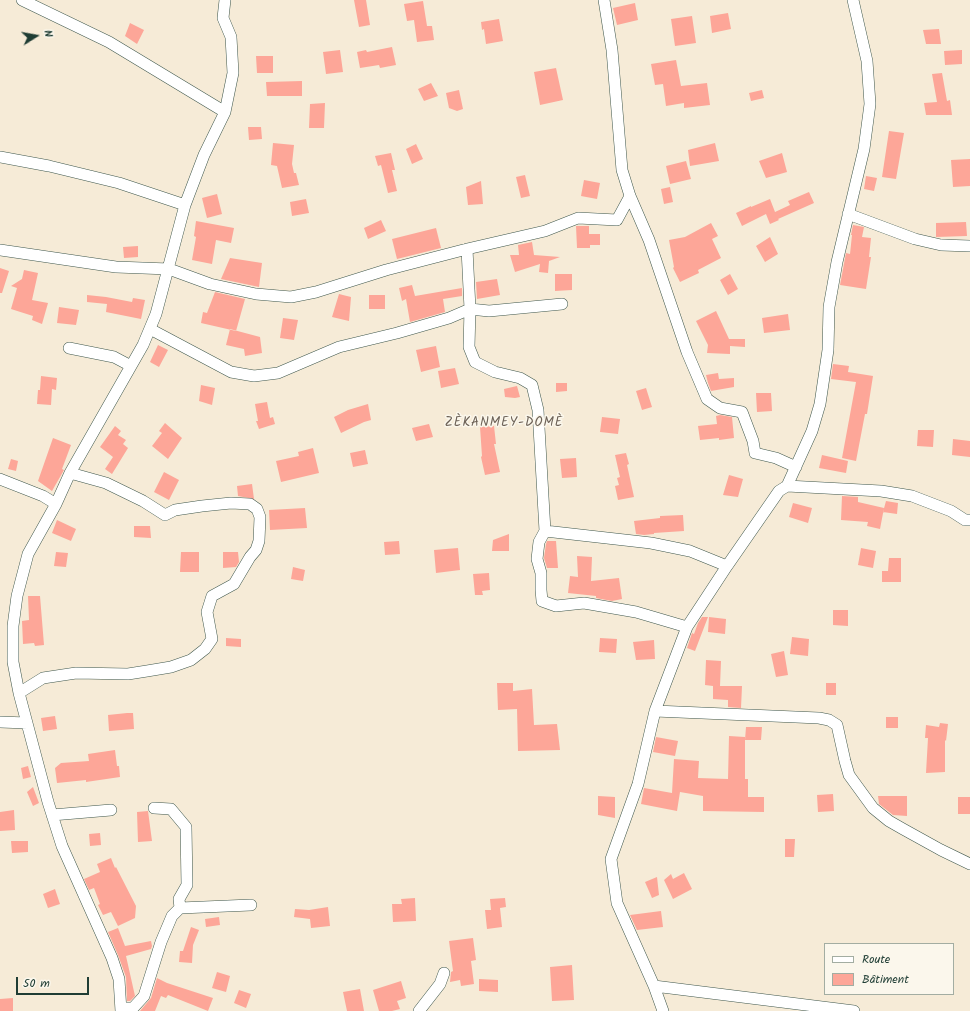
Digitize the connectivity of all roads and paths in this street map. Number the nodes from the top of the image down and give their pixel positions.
1 (22, 0) edge
2 (225, 0) edge
3 (604, 0) edge
4 (853, 0) edge
5 (225, 112) junction
6 (0, 157) edge
7 (630, 196) junction
8 (185, 205) junction
9 (848, 214) junction
10 (970, 246) edge
11 (467, 249) junction
12 (0, 250) edge
13 (169, 269) junction
14 (562, 304) dead end
15 (470, 309) junction
16 (150, 329) junction
17 (69, 348) dead end
18 (131, 366) junction
19 (796, 467) junction
20 (70, 473) junction
21 (0, 479) edge
22 (787, 486) junction
23 (56, 504) junction
24 (970, 520) edge
25 (545, 531) junction
26 (727, 566) junction
27 (687, 628) junction
28 (19, 693) junction
29 (655, 711) junction
30 (0, 722) edge
31 (27, 723) junction
32 (154, 808) dead end
33 (112, 810) dead end
34 (52, 815) junction
35 (970, 864) edge
36 (251, 904) dead end
37 (180, 908) junction
38 (444, 973) dead end
39 (654, 986) junction
40 (122, 1010) edge
41 (419, 1011) edge
42 (663, 1011) edge
43 (854, 1011) edge

1 - 5 street
2 - 5 street
3 - 7 street
4 - 9 street
5 - 8 street
6 - 8 street
7 - 11 street
7 - 19 street
8 - 13 street
9 - 10 street
9 - 19 street
11 - 13 street
11 - 15 street
12 - 13 street
13 - 16 street
14 - 15 street
15 - 16 street
15 - 25 street
16 - 18 street
17 - 18 street
18 - 20 street
19 - 22 street
20 - 23 street
20 - 28 street
21 - 23 street
22 - 24 street
22 - 26 street
23 - 28 street
25 - 26 street
25 - 27 street
26 - 27 street
27 - 29 street
28 - 31 street
29 - 35 street
29 - 39 street
30 - 31 street
31 - 34 street
32 - 37 street
33 - 34 street
34 - 40 street
36 - 37 street
37 - 40 street
38 - 41 street
39 - 42 street
39 - 43 street

